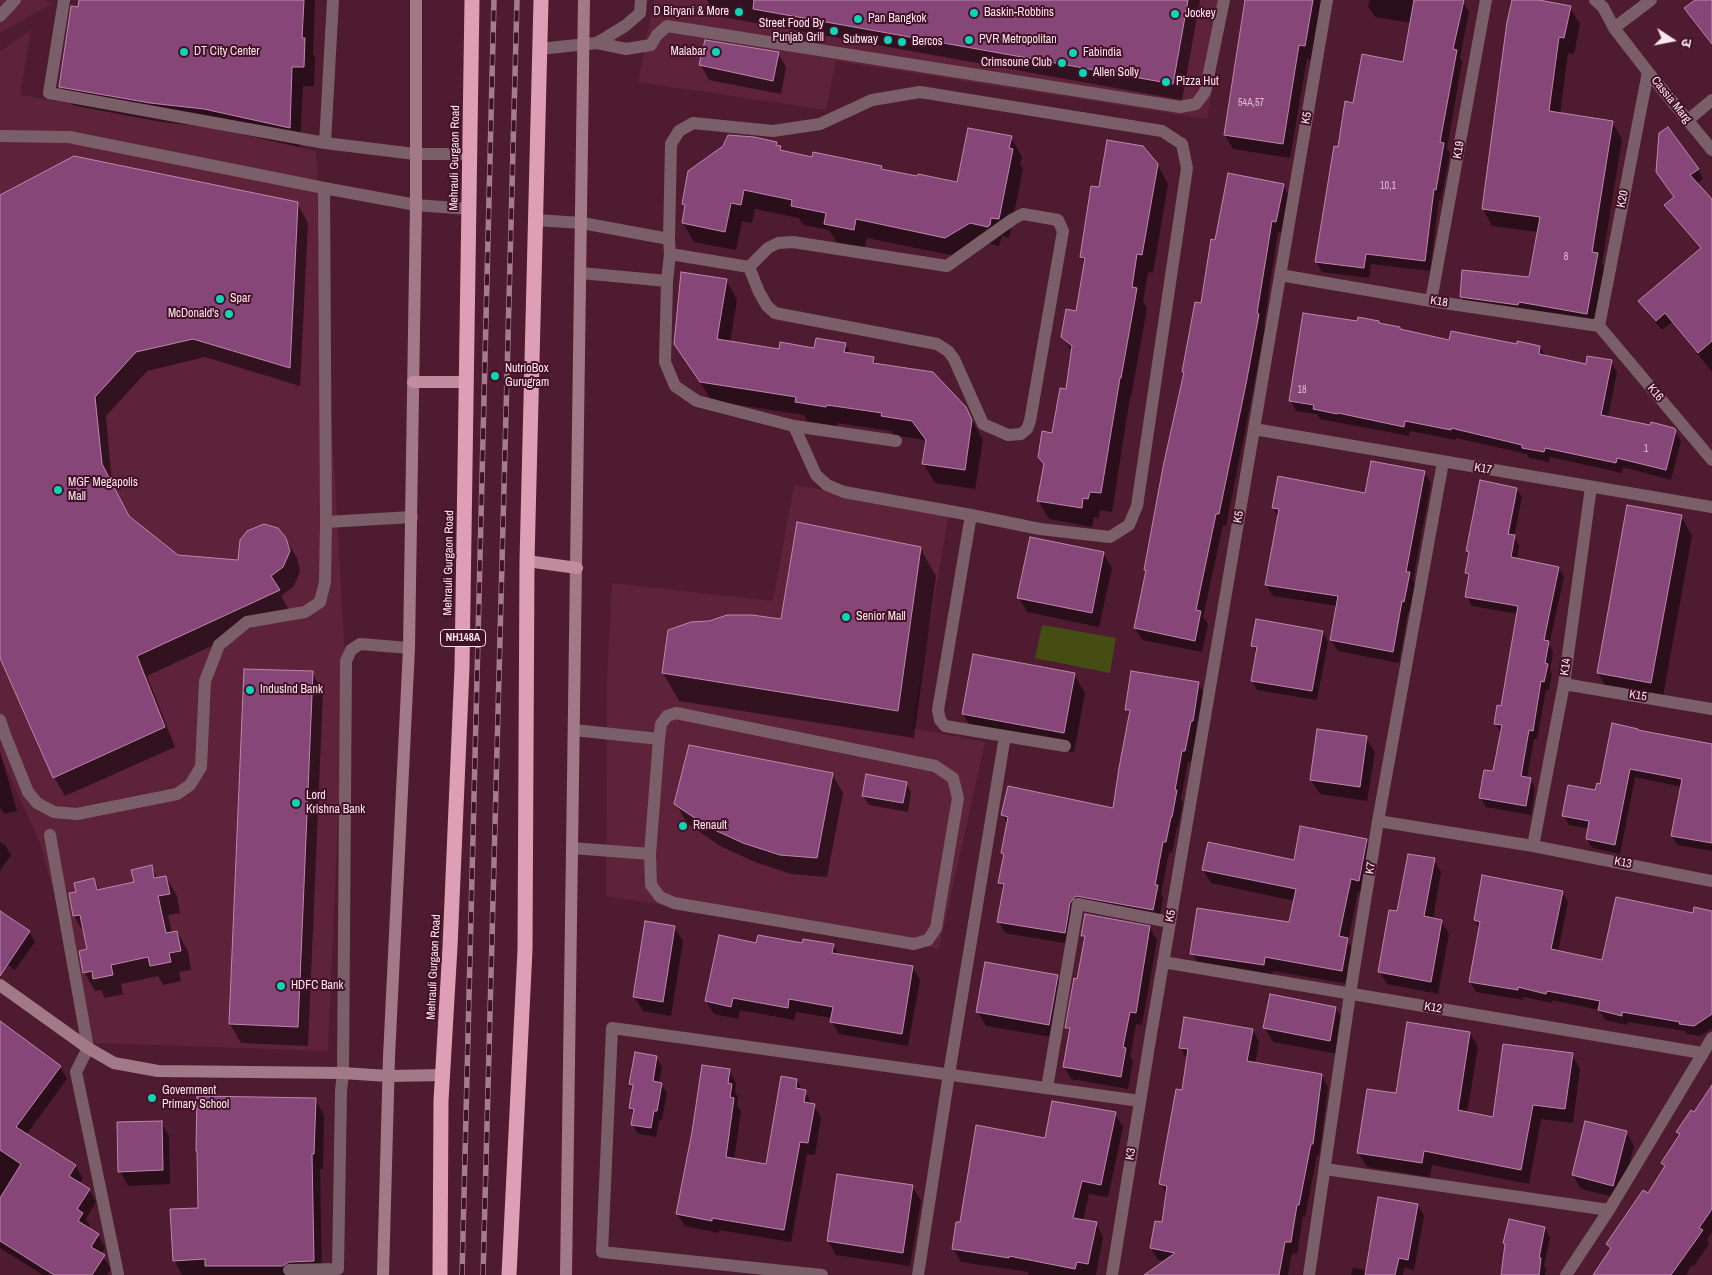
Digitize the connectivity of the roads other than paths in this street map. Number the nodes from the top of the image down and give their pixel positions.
1 (15, 0) edge
2 (64, 0) edge
3 (333, 0) edge
4 (416, 0) edge
5 (472, 0) edge
6 (541, 0) edge
7 (584, 0) edge
8 (641, 0) edge
9 (1224, 0) edge
10 (1327, 0) edge
11 (1486, 0) edge
12 (1595, 0) edge
13 (1651, 0) edge
14 (0, 16) edge
15 (1614, 28) junction
16 (597, 43) junction
17 (582, 46) junction
18 (539, 49) junction
19 (1648, 72) junction
20 (1712, 100) edge
21 (1688, 120) junction
22 (0, 136) edge
23 (324, 143) junction
24 (1712, 150) edge
25 (415, 154) junction
26 (470, 154) junction
27 (324, 188) junction
28 (416, 205) junction
29 (469, 209) junction
30 (535, 220) junction
31 (582, 223) junction
32 (669, 239) junction
33 (670, 254) junction
34 (749, 267) junction
35 (581, 273) junction
36 (1280, 275) junction
37 (668, 280) junction
38 (1431, 301) junction
39 (1599, 326) junction
40 (413, 382) junction
41 (466, 382) junction
42 (794, 426) junction
43 (1254, 429) junction
44 (896, 441) dead end
45 (1712, 460) edge
46 (1443, 462) junction
47 (1591, 487) junction
48 (1712, 507) edge
49 (971, 515) junction
50 (412, 517) junction
51 (326, 522) junction
52 (526, 561) junction
53 (577, 568) junction
54 (409, 648) junction
55 (1564, 684) junction
56 (1712, 708) edge
57 (0, 720) edge
58 (574, 730) junction
59 (1005, 736) junction
60 (658, 739) junction
61 (1065, 746) dead end
62 (1378, 821) junction
63 (50, 835) dead end
64 (1533, 846) junction
65 (572, 848) junction
66 (650, 854) junction
67 (1712, 881) edge
68 (1170, 922) junction
69 (1163, 962) junction
70 (0, 984) edge
71 (1350, 994) junction
72 (1151, 1034) joint
73 (1712, 1038) edge
74 (88, 1048) junction
75 (1702, 1053) junction
76 (343, 1073) junction
77 (444, 1074) junction
78 (948, 1074) junction
79 (388, 1076) junction
80 (1047, 1088) junction
81 (1140, 1101) junction
82 (1325, 1169) junction
83 (1609, 1210) junction
84 (288, 1270) dead end
85 (118, 1274) edge
86 (383, 1275) edge
87 (440, 1275) edge
88 (509, 1275) edge
89 (566, 1275) edge
90 (822, 1275) edge
91 (918, 1275) edge
92 (1112, 1275) edge
93 (1309, 1275) edge
94 (1566, 1275) edge

1 - 14 street
2 - 23 street
3 - 23 street
4 - 25 street
5 - 26 highway, Mehrauli Gurgaon Road / NH148A
6 - 18 highway
7 - 17 street
8 - 16 street
9 - 16 street
10 - 36 street, K5
11 - 38 street, K19
12 - 15 street, Cassia Marg
13 - 15 street
15 - 19 street, Cassia Marg
16 - 17 street
17 - 18 street
17 - 31 street
18 - 30 highway
19 - 21 street, Cassia Marg
19 - 39 street, K20
20 - 21 street
21 - 24 street, Cassia Marg
22 - 27 street
23 - 25 street
25 - 26 street
25 - 28 street
26 - 29 highway, Mehrauli Gurgaon Road / NH148A
27 - 28 street
27 - 51 street
28 - 29 street
28 - 40 street
29 - 41 highway, Mehrauli Gurgaon Road / NH148A
30 - 31 street
30 - 52 highway
31 - 32 street
31 - 35 street
32 - 33 street
32 - 49 street
33 - 34 street
33 - 37 street
34 - 34 street
35 - 37 street
35 - 53 street
36 - 38 street, K18
36 - 43 street, K5
37 - 42 street
38 - 39 street, K18
39 - 45 street, K16
40 - 41 main road
40 - 50 street
41 - 77 highway, Mehrauli Gurgaon Road / NH148A
42 - 44 street
42 - 49 street
43 - 46 street, K17
43 - 68 street, K5
46 - 47 street, K17
46 - 62 street, K7
47 - 48 street, K17
47 - 55 street, K14
49 - 59 street
50 - 51 street
50 - 54 street
51 - 57 street
52 - 53 main road
52 - 88 highway
53 - 58 street
54 - 76 street
54 - 79 street
55 - 56 street, K15
55 - 64 street, K14
58 - 60 street
58 - 65 street
59 - 61 street
59 - 78 street
60 - 66 street
60 - 66 street
62 - 64 street, K13
62 - 71 street, K7
63 - 74 street
64 - 67 street, K13
65 - 66 street
65 - 89 street
68 - 69 street, K5
68 - 80 street
69 - 71 street, K12
69 - 72 street, K5
70 - 74 street
71 - 75 street, K12
71 - 82 street, K7
72 - 81 street, K3
73 - 75 street
74 - 76 street
74 - 85 street
75 - 83 street
76 - 79 street
76 - 84 street
77 - 79 street
77 - 87 highway, Mehrauli Gurgaon Road / NH148A
78 - 80 street
78 - 90 street
78 - 91 street
79 - 86 street
80 - 81 street
81 - 92 street, K3
82 - 83 street
82 - 93 street, K7
83 - 94 street

